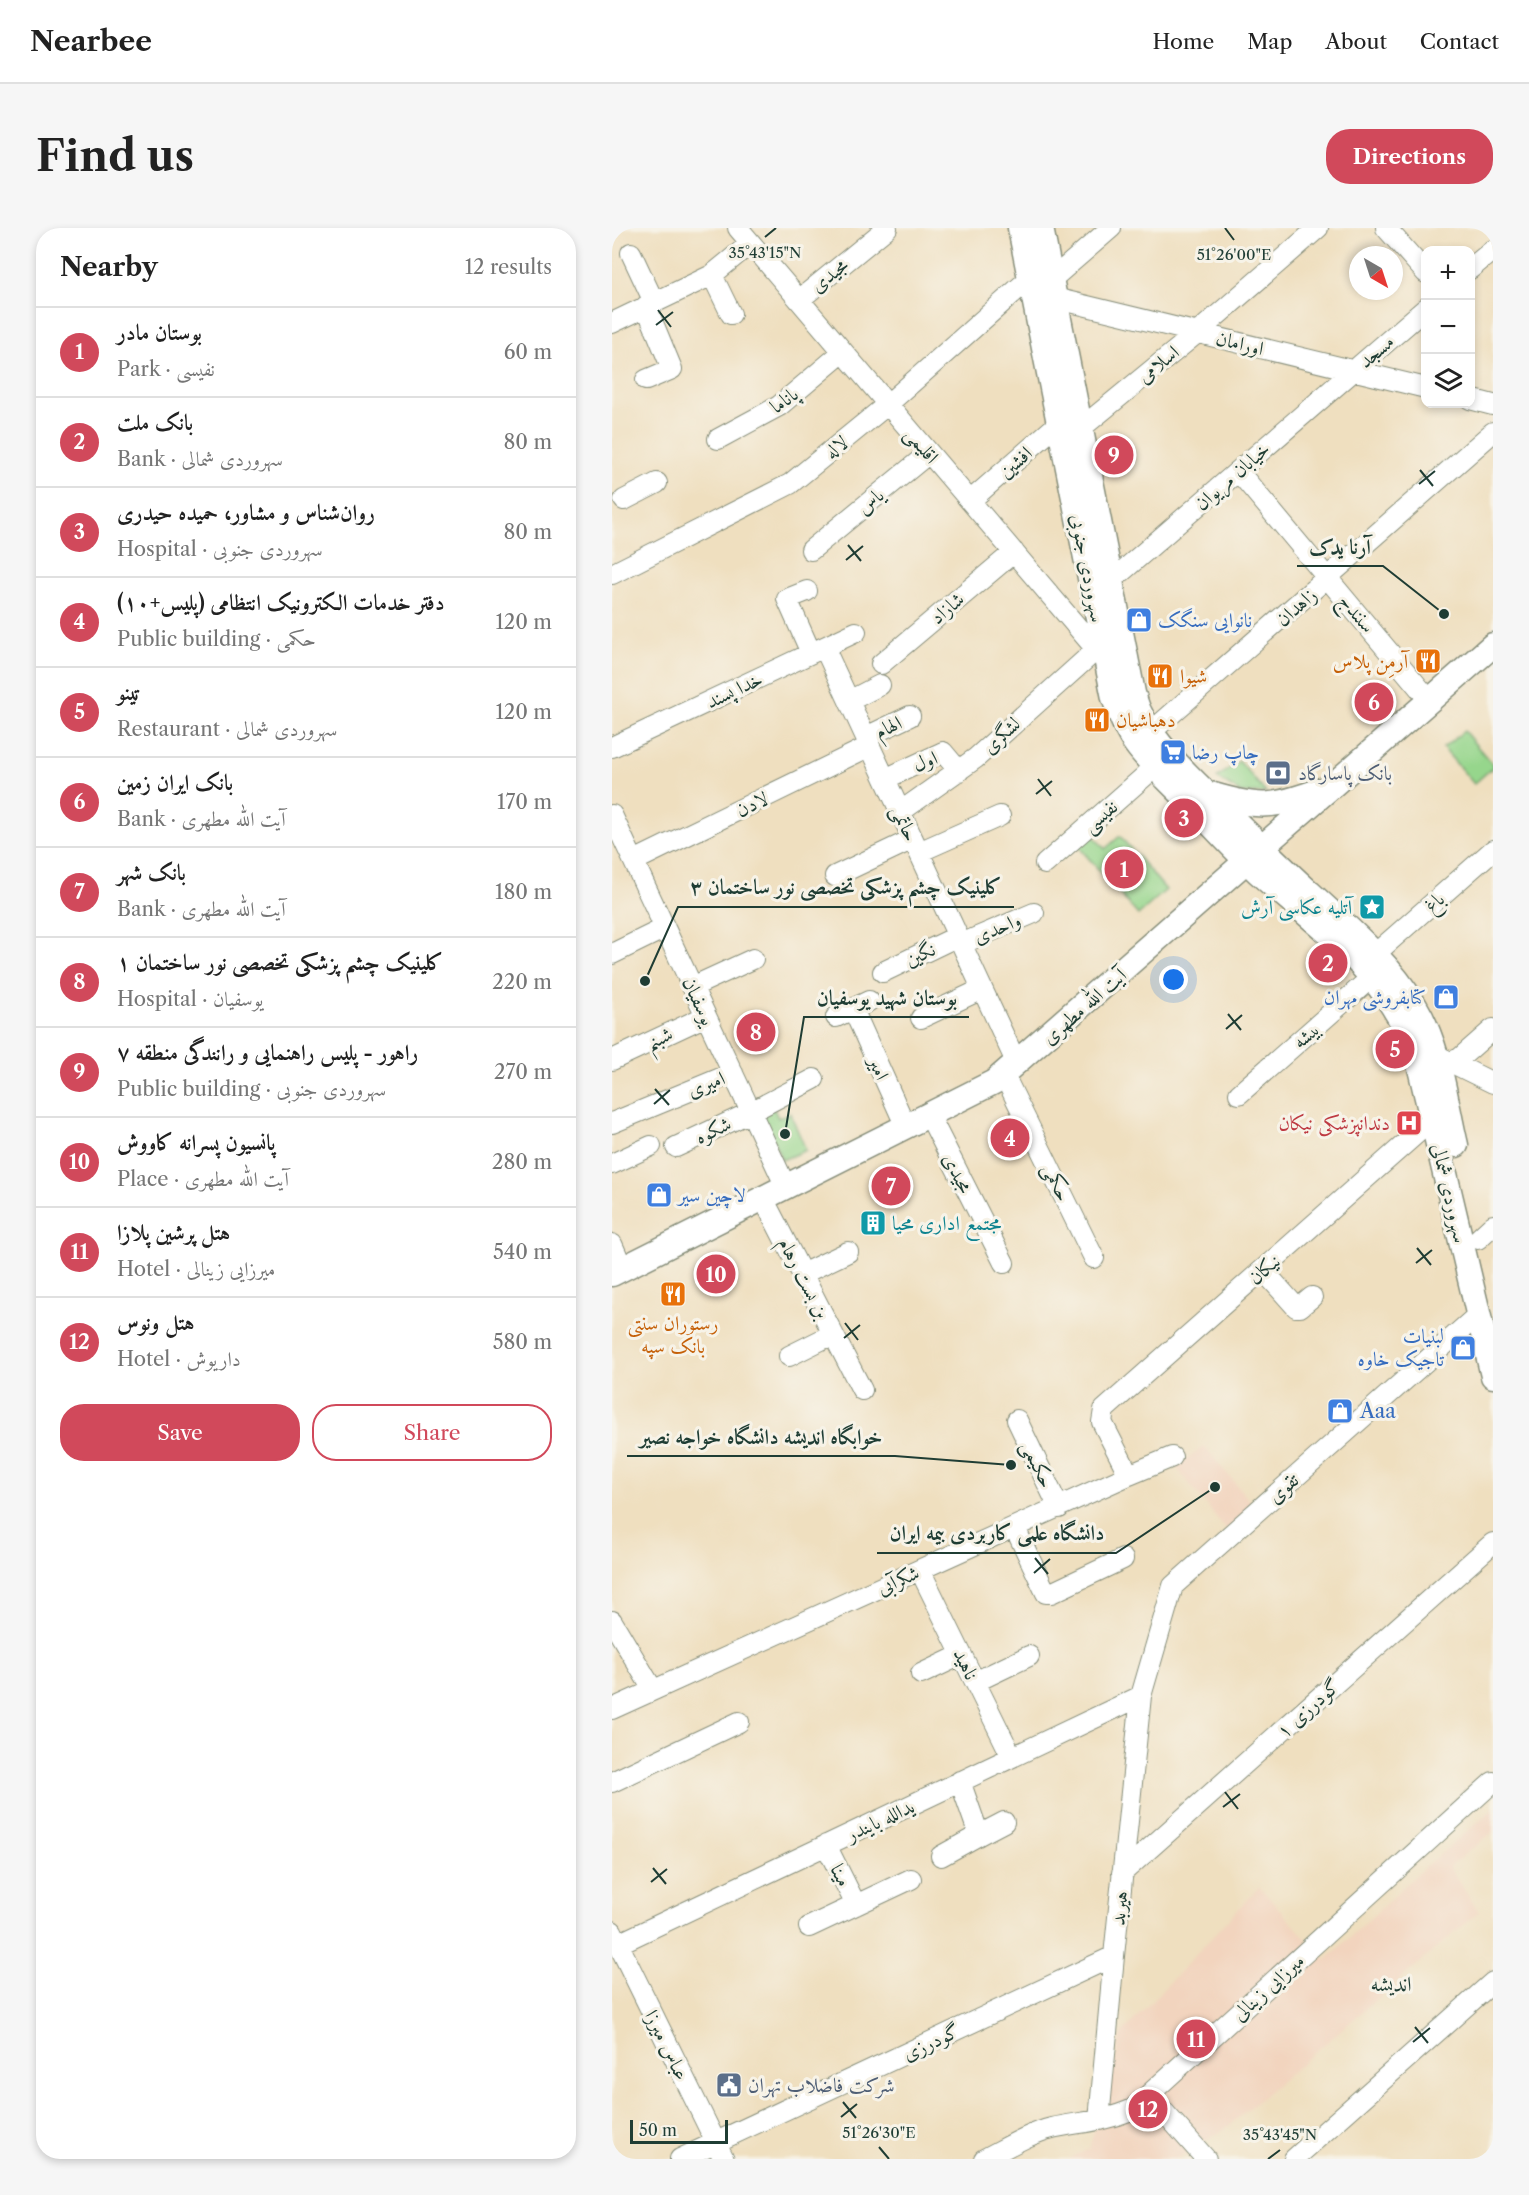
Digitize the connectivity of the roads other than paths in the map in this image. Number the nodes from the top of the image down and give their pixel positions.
1 (738, 228) edge
2 (886, 228) edge
3 (1020, 228) edge
4 (1041, 228) edge
5 (1111, 228) edge
6 (1317, 228) edge
7 (1386, 228) edge
8 (751, 243) junction
9 (1493, 250) edge
10 (631, 253) dead end
11 (1475, 265) edge
12 (1421, 268) edge
13 (712, 274) junction
14 (1045, 285) junction
15 (799, 300) junction
16 (650, 304) junction
17 (1421, 312) edge
18 (731, 314) dead end
19 (612, 323) edge
20 (1197, 333) junction
21 (843, 352) junction
22 (1353, 371) junction
23 (646, 380) dead end
24 (1421, 387) edge
25 (1475, 400) edge
26 (888, 404) junction
27 (1493, 405) edge
28 (1070, 426) junction
29 (1493, 432) edge
30 (718, 439) dead end
31 (929, 453) junction
32 (1238, 471) junction
33 (657, 483) dead end
34 (624, 500) dead end
35 (970, 501) junction
36 (811, 550) dead end
37 (1014, 552) junction
38 (612, 574) edge
39 (1328, 578) junction
40 (1101, 584) junction
41 (807, 591) dead end
42 (856, 632) dead end
43 (1493, 645) edge
44 (818, 650) junction
45 (1102, 656) junction
46 (881, 664) dead end
47 (880, 686) dead end
48 (849, 700) junction
49 (1430, 701) junction
50 (910, 716) dead end
51 (1151, 732) junction
52 (868, 742) junction
53 (612, 747) edge
54 (1155, 767) junction
55 (959, 771) junction
56 (885, 779) junction
57 (1335, 785) junction
58 (1206, 793) junction
59 (900, 812) junction
60 (612, 815) edge
61 (1000, 816) dead end
62 (916, 846) junction
63 (1493, 850) edge
64 (634, 861) junction
65 (1256, 861) junction
66 (1045, 864) dead end
67 (835, 876) dead end
68 (1034, 913) dead end
69 (665, 928) junction
70 (959, 940) junction
71 (612, 954) edge
72 (753, 959) dead end
73 (1374, 965) junction
74 (883, 972) dead end
75 (692, 987) junction
76 (982, 989) junction
77 (853, 1009) dead end
78 (706, 1016) junction
79 (921, 1018) dead end
80 (1493, 1029) edge
81 (1449, 1059) junction
82 (612, 1060) edge
83 (1010, 1070) junction
84 (733, 1073) junction
85 (1493, 1075) edge
86 (813, 1079) dead end
87 (1493, 1083) edge
88 (1239, 1094) dead end
89 (751, 1112) junction
90 (929, 1115) junction
91 (1433, 1119) junction
92 (612, 1123) edge
93 (906, 1127) junction
94 (651, 1146) dead end
95 (676, 1147) dead end
96 (612, 1164) edge
97 (786, 1187) junction
98 (763, 1198) junction
99 (1486, 1232) edge
100 (612, 1244) edge
101 (848, 1252) dead end
102 (1094, 1258) dead end
103 (1004, 1263) dead end
104 (1263, 1270) junction
105 (618, 1272) edge
106 (802, 1274) junction
107 (1312, 1297) dead end
108 (1486, 1308) edge
109 (833, 1334) junction
110 (789, 1356) dead end
111 (1493, 1376) edge
112 (862, 1390) dead end
113 (1017, 1420) dead end
114 (1172, 1456) dead end
115 (1129, 1475) junction
116 (1059, 1508) junction
117 (1015, 1528) junction
118 (1493, 1543) edge
119 (1123, 1559) dead end
120 (920, 1570) junction
121 (612, 1621) edge
122 (962, 1655) junction
123 (1029, 1656) dead end
124 (921, 1674) dead end
125 (975, 1682) junction
126 (653, 1690) junction
127 (1142, 1696) junction
128 (612, 1709) edge
129 (739, 1722) dead end
130 (1011, 1757) junction
131 (612, 1782) edge
132 (960, 1782) junction
133 (1493, 1782) edge
134 (1004, 1822) dead end
135 (979, 1835) junction
136 (826, 1845) junction
137 (941, 1856) dead end
138 (1122, 1873) junction
139 (911, 1879) dead end
140 (856, 1905) junction
141 (809, 1927) dead end
142 (615, 1937) edge
143 (1113, 1956) junction
144 (1493, 1982) edge
145 (1149, 2095) junction
146 (1099, 2120) junction
147 (720, 2151) edge
148 (680, 2159) edge
149 (984, 2159) edge
150 (1206, 2159) edge
151 (1294, 2159) edge

1 - 8 street, اقلیمی
2 - 15 street, مجیدی
3 - 14 main road, سهروردی جنوبی
4 - 14 main road, سهروردی جنوبی
5 - 14 street, لاله
6 - 20 street, اسلامی
7 - 12 street
8 - 13 street
8 - 15 street, اقلیمی
9 - 11 street
10 - 16 street
13 - 16 street
13 - 18 street
14 - 20 street, اورامان
14 - 26 street, لاله
14 - 28 main road, سهروردی جنوبی
15 - 21 street, اقلیمی
16 - 19 street
16 - 23 street
17 - 22 street, مسجد
20 - 22 street, اورامان
20 - 28 street, اسلامی
21 - 26 street, اقلیمی
21 - 30 street, پاناما
22 - 24 street, اورامان
22 - 32 street, خیابان مریوان
25 - 27 street
26 - 31 street, اقلیمی
26 - 38 street, لاله
28 - 35 street, افشین
28 - 40 main road, سهروردی جنوبی
29 - 39 street, زاهدان
31 - 35 street, اقلیمی
31 - 36 street, یاس
32 - 39 street, سنندج
32 - 40 street, خیابان مریوان
33 - 34 street
35 - 37 street, اقلیمی
37 - 45 street, اقلیمی
37 - 46 street, شازاد
39 - 49 street, سنندج
39 - 51 street, زاهدان
40 - 45 main road, سهروردی جنوبی
40 - 51 main road, سهروردی جنوبی
41 - 44 street
42 - 44 street, خدا پسند
43 - 49 main road, آیت الله مطهری
44 - 48 street, حاتمی
44 - 53 street, خدا پسند
45 - 54 main road, سهروردی جنوبی
45 - 55 street, لشگری
47 - 48 street
48 - 52 street, حاتمی
49 - 57 main road, آیت الله مطهری
50 - 52 street, الهام
51 - 58 main road, سهروردی جنوبی
52 - 56 street, حاتمی
52 - 64 street, لادن
54 - 65 main road, سهروردی جنوبی
54 - 66 street, نفیسی
55 - 56 street, اول
55 - 59 street, لشگری
56 - 59 street, حاتمی
57 - 58 main road
57 - 65 main road, آیت الله مطهری
58 - 65 main road, سهروردی جنوبی
59 - 62 street, حاتمی
60 - 64 street, یوسفیان
61 - 62 street
62 - 67 street
62 - 70 street, حاتمی
63 - 73 street, باغ
64 - 69 street, یوسفیان
65 - 73 main road, سهروردی شمالی
65 - 83 main road, آیت الله مطهری
68 - 70 street, واحدی
69 - 71 street
69 - 75 street, یوسفیان
70 - 74 street, نگین
70 - 76 street, حاتمی
72 - 75 street
73 - 81 main road, سهروردی شمالی
73 - 88 street, بیشه
73 - 91 main road, سهروردی شمالی
75 - 78 street, یوسفیان
76 - 79 street
76 - 83 street, حاتمی
77 - 93 street, امیر
78 - 82 street, شبنم
78 - 84 street, یوسفیان
80 - 81 street
81 - 85 street
81 - 87 street
81 - 99 main road, سهروردی شمالی
83 - 90 main road, آیت الله مطهری
83 - 102 street, حکمی
84 - 89 street, یوسفیان
84 - 92 street, امیری
86 - 89 street, شکوه
89 - 95 street, شکوه
89 - 97 street, یوسفیان
90 - 93 main road, آیت الله مطهری
90 - 103 street, مجیدی
91 - 104 street, نیکان
91 - 108 main road, سهروردی شمالی
93 - 97 main road, آیت الله مطهری
94 - 96 street
97 - 98 main road, آیت الله مطهری
98 - 105 main road, آیت الله مطهری
98 - 106 street, بن بست رهام
99 - 108 main road, سهروردی شمالی
100 - 105 street
101 - 106 street
104 - 107 street
104 - 115 street, نیکان
106 - 109 street, بن بست رهام
108 - 111 main road, سهروردی شمالی
108 - 127 street, تقوی
109 - 110 street
109 - 112 street, بن بست رهام
113 - 116 street, حکیمی
114 - 115 street, شکرآبی
115 - 116 street, شکرآبی
116 - 117 street, شکرآبی
117 - 119 street
117 - 120 street, شکرآبی
118 - 138 street, گودرزی ۱
120 - 122 street, ناهید
120 - 126 street, شکرآبی
121 - 126 street
122 - 124 street
122 - 125 street, ناهید
123 - 125 street
125 - 130 street, ناهید
126 - 128 street, شکرآبی
127 - 130 street, یدالله بایندر
127 - 138 street, هیربد
129 - 131 street
130 - 132 street, یدالله بایندر
132 - 135 street
132 - 136 street, یدالله بایندر
133 - 145 street, میرزایی زینالی
134 - 135 street
135 - 137 street
136 - 140 street, مینا
136 - 142 street, یدالله بایندر
138 - 143 street, هیربد
139 - 140 street, مینا
140 - 141 street, مینا
142 - 147 street, عباس میرزا
143 - 146 street, هیربد
143 - 147 street, گودرزی
144 - 151 street
145 - 146 street, میرزایی زینالی
145 - 150 street
146 - 149 street, میرزایی زینالی
147 - 148 street, گودرزی

